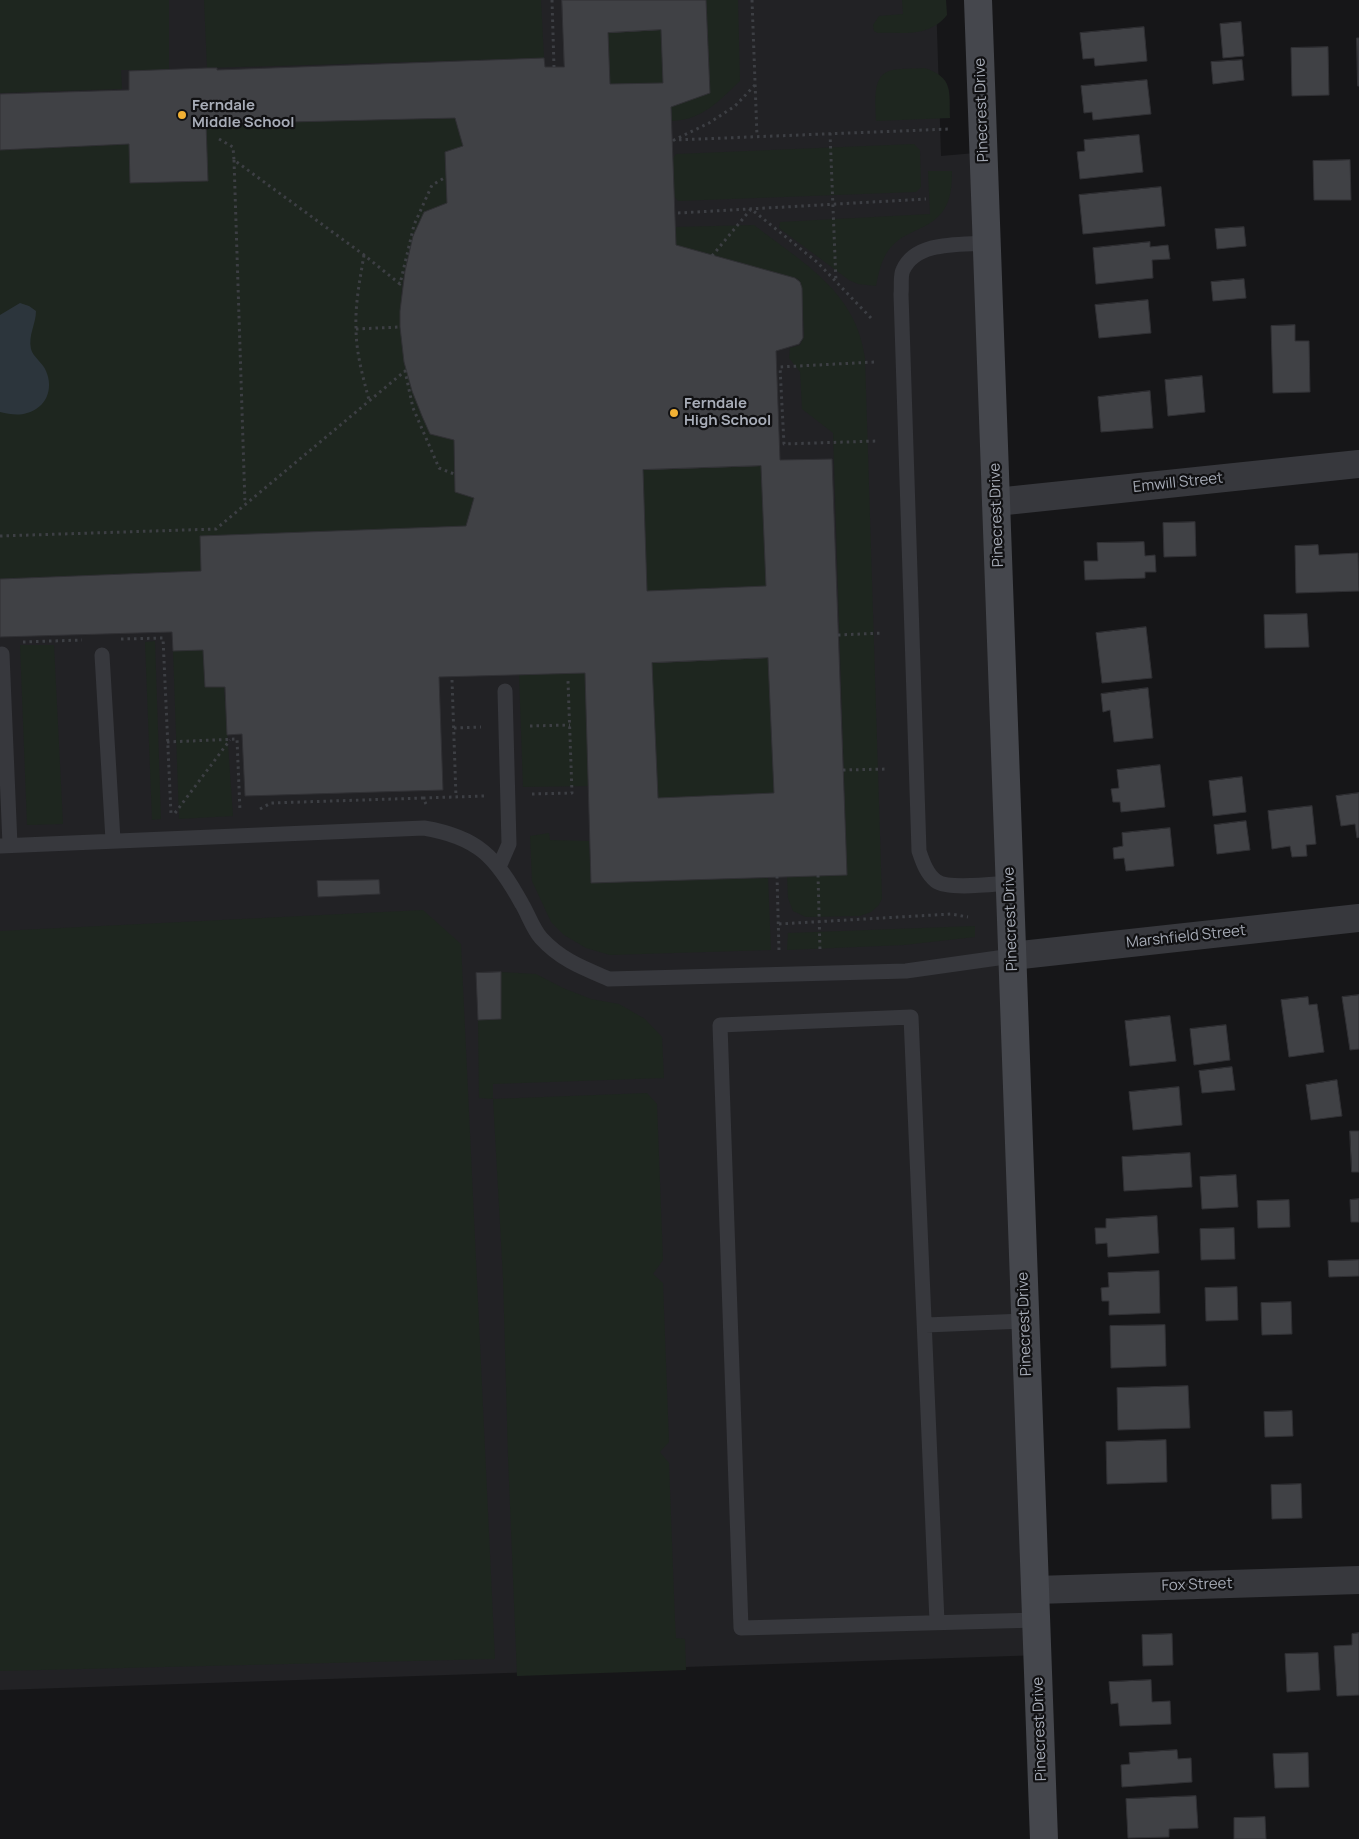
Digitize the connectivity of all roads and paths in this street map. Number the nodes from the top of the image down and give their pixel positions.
1 (552, 0) edge
2 (752, 0) edge
3 (978, 0) edge
4 (554, 67) dead end
5 (755, 85) junction
6 (950, 129) dead end
7 (830, 133) junction
8 (756, 136) junction
9 (220, 139) dead end
10 (234, 160) junction
11 (446, 177) dead end
12 (926, 199) dead end
13 (833, 205) junction
14 (751, 209) junction
15 (678, 213) dead end
16 (986, 243) junction
17 (364, 254) junction
18 (712, 256) dead end
19 (836, 282) junction
20 (872, 319) dead end
21 (400, 327) dead end
22 (356, 328) junction
23 (874, 362) dead end
24 (369, 400) junction
25 (877, 441) dead end
26 (1359, 464) edge
27 (454, 474) dead end
28 (996, 502) junction
29 (245, 504) junction
30 (0, 536) edge
31 (884, 633) dead end
32 (838, 635) dead end
33 (2, 654) dead end
34 (102, 655) dead end
35 (452, 680) dead end
36 (568, 681) dead end
37 (505, 691) dead end
38 (230, 740) junction
39 (167, 742) dead end
40 (888, 769) dead end
41 (843, 770) dead end
42 (572, 793) dead end
43 (456, 797) dead end
44 (433, 807) dead end
45 (257, 811) dead end
46 (171, 818) dead end
47 (241, 820) dead end
48 (114, 840) junction
49 (5, 846) edge
50 (499, 867) junction
51 (818, 875) dead end
52 (777, 876) dead end
53 (1010, 884) junction
54 (968, 917) dead end
55 (1359, 918) edge
56 (819, 922) junction
57 (779, 924) junction
58 (779, 954) dead end
59 (812, 954) dead end
60 (1012, 956) junction
61 (1024, 1321) junction
62 (926, 1325) junction
63 (1359, 1580) edge
64 (1036, 1590) junction
65 (1036, 1620) junction
66 (937, 1622) junction
67 (1044, 1839) edge

1 - 4 path
2 - 5 path
3 - 16 street, Pinecrest Drive
5 - 8 path
5 - 8 path
6 - 7 path
7 - 8 path
7 - 13 path
9 - 10 path
10 - 17 path
10 - 29 path
11 - 17 path
12 - 13 path
13 - 14 path
13 - 19 path
14 - 15 path
14 - 18 path
14 - 19 path
16 - 28 street, Pinecrest Drive
16 - 53 lane
17 - 22 path
19 - 20 path
21 - 22 path
22 - 24 path
23 - 25 path
24 - 27 path
24 - 29 path
26 - 28 street, Emwill Street
28 - 53 street, Pinecrest Drive
29 - 30 path
31 - 32 path
33 - 49 lane
34 - 48 lane
35 - 43 path
36 - 42 path
37 - 50 lane
38 - 39 path
38 - 46 path
38 - 47 path
40 - 41 path
44 - 45 path
48 - 49 lane
48 - 50 lane
50 - 60 lane
51 - 56 path
52 - 57 path
53 - 60 street, Pinecrest Drive
54 - 56 path
55 - 60 street, Marshfield Street
56 - 57 path
56 - 59 path
57 - 58 path
60 - 61 street, Pinecrest Drive
61 - 62 lane
61 - 64 street, Pinecrest Drive
62 - 66 lane
62 - 66 lane
63 - 64 street, Fox Street
64 - 65 street, Pinecrest Drive
65 - 66 lane
65 - 67 street, Pinecrest Drive

